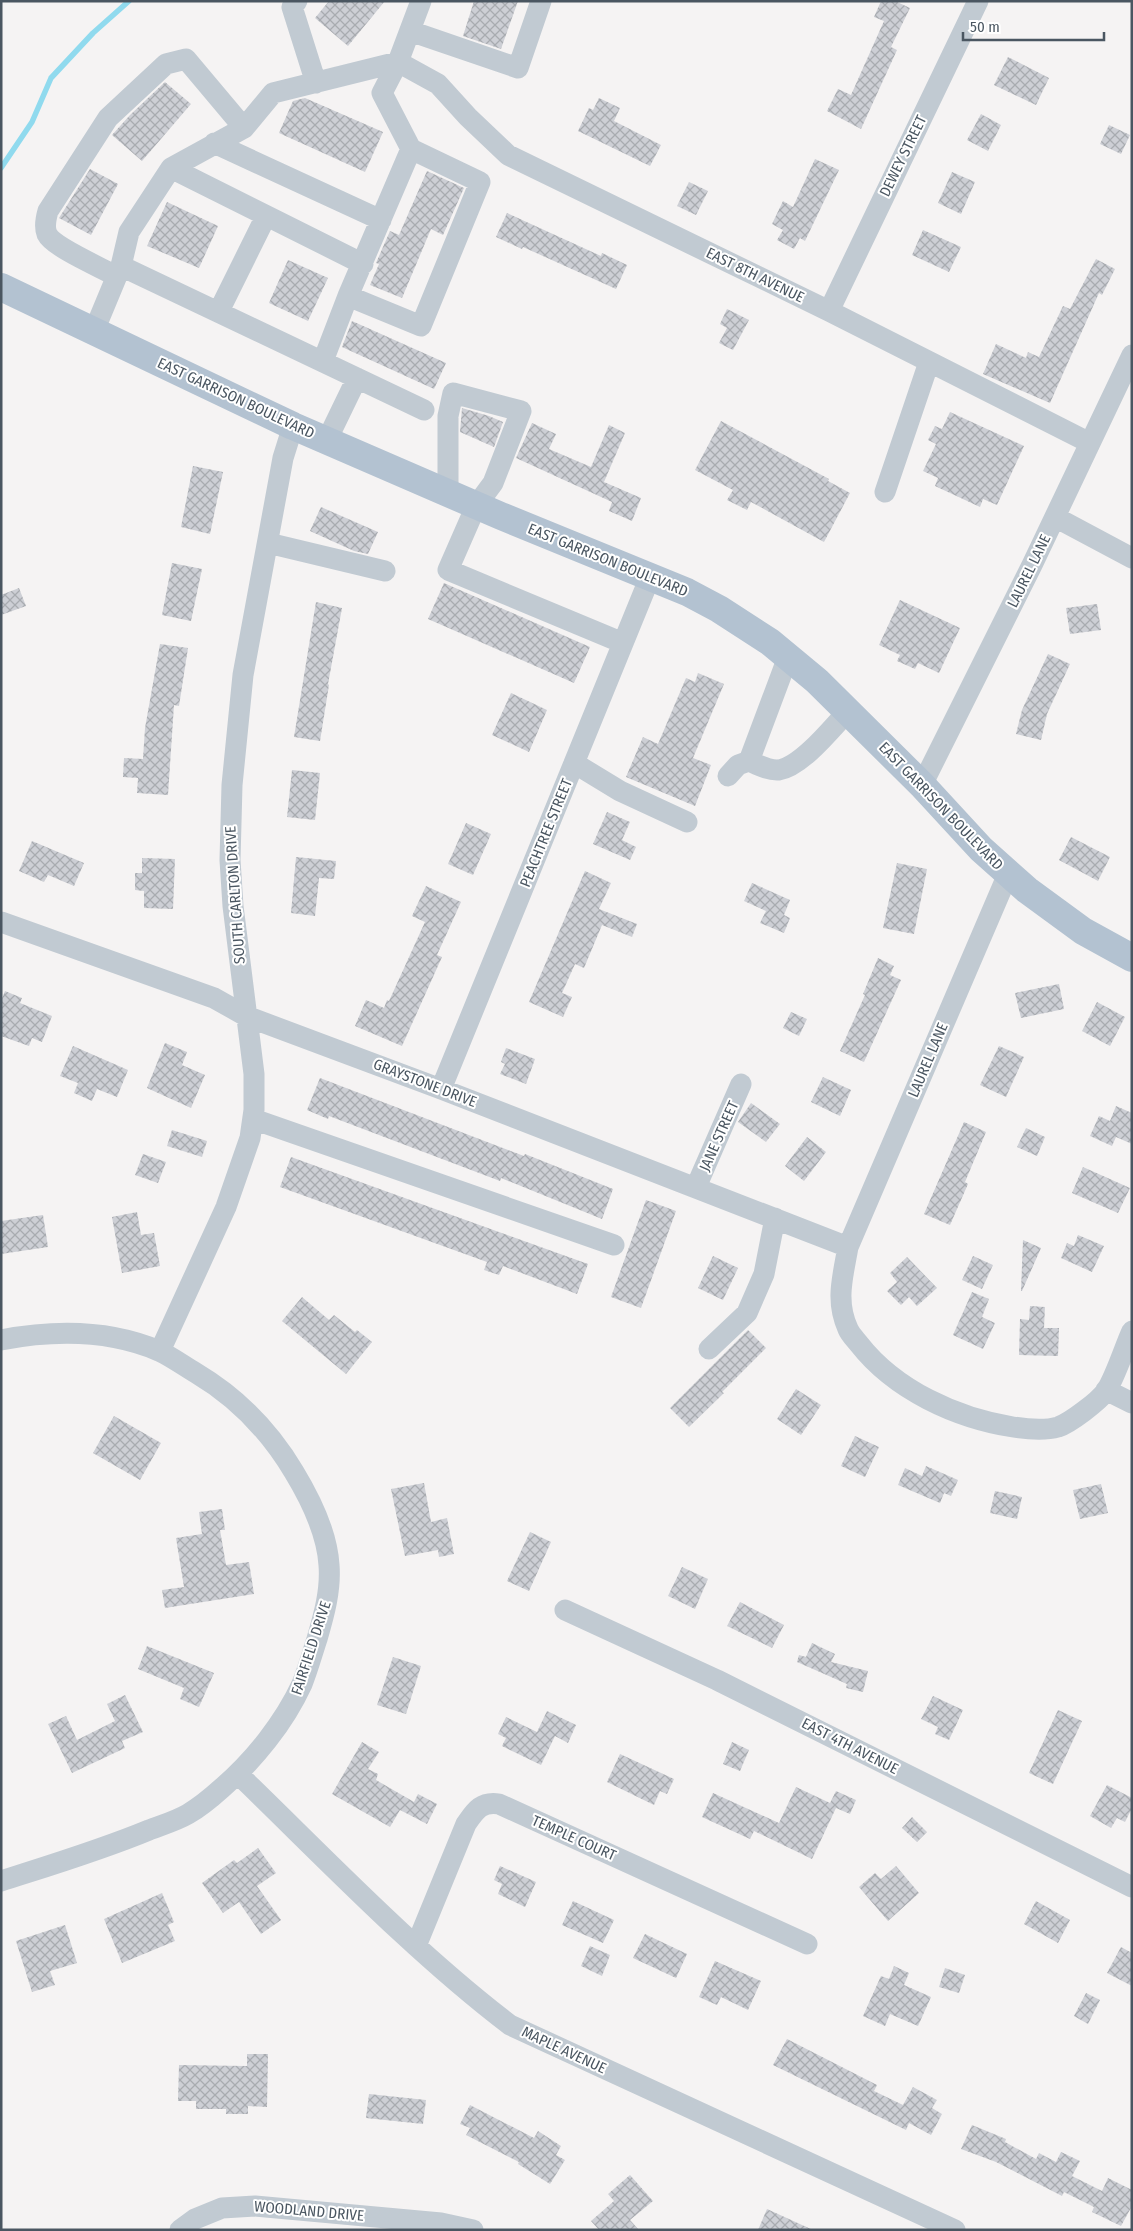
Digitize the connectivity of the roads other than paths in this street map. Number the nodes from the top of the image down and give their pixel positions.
1 (297, 1) edge
2 (421, 1) edge
3 (542, 1) edge
4 (978, 1) edge
5 (410, 31) junction
6 (398, 62) junction
7 (316, 82) junction
8 (244, 128) junction
9 (214, 143) junction
10 (411, 149) junction
11 (171, 168) junction
12 (266, 216) junction
13 (381, 220) junction
14 (363, 264) junction
15 (119, 271) junction
16 (1, 287) edge
17 (348, 296) junction
18 (220, 311) junction
19 (829, 311) junction
20 (94, 332) junction
21 (1132, 355) edge
22 (323, 361) junction
23 (929, 362) junction
24 (357, 378) junction
25 (424, 410) dead end
26 (293, 426) junction
27 (327, 440) junction
28 (1090, 443) junction
29 (885, 492) dead end
30 (448, 493) junction
31 (476, 506) junction
32 (1055, 517) junction
33 (268, 543) junction
34 (1132, 558) edge
35 (385, 571) dead end
36 (650, 577) junction
37 (623, 643) junction
38 (788, 657) junction
39 (848, 711) junction
40 (749, 761) junction
41 (574, 763) junction
42 (728, 776) dead end
43 (922, 785) junction
44 (687, 822) dead end
45 (1008, 874) junction
46 (1, 922) edge
47 (1132, 958) edge
48 (246, 1016) junction
49 (742, 1084) dead end
50 (442, 1089) junction
51 (253, 1119) junction
52 (696, 1188) junction
53 (775, 1218) junction
54 (614, 1245) dead end
55 (848, 1247) junction
56 (1132, 1331) edge
57 (1, 1340) edge
58 (709, 1348) dead end
59 (160, 1351) junction
60 (1106, 1390) junction
61 (1132, 1403) edge
62 (565, 1610) dead end
63 (238, 1774) junction
64 (1, 1882) edge
65 (1132, 1887) edge
66 (807, 1944) dead end
67 (416, 1946) junction
68 (180, 2230) edge
69 (473, 2230) edge
70 (955, 2230) edge

1 - 7 street
2 - 5 street
3 - 5 street
4 - 19 street, DEWEY STREET
5 - 6 street
6 - 7 street
6 - 10 street
6 - 19 street, EAST 8TH AVENUE
7 - 8 street
8 - 9 street
8 - 15 street
9 - 11 street
9 - 13 street
10 - 13 street
10 - 17 street
11 - 12 street
11 - 15 street
12 - 14 street
12 - 18 street
13 - 14 street
14 - 17 street
15 - 18 street
15 - 20 street
16 - 20 main road, EAST GARRISON BOULEVARD
17 - 22 street
18 - 22 street
19 - 23 street, EAST 8TH AVENUE
20 - 26 main road, EAST GARRISON BOULEVARD
21 - 28 street, LAUREL LANE
22 - 24 street
23 - 28 street, EAST 8TH AVENUE
23 - 29 street
24 - 25 street
24 - 27 street
26 - 27 main road, EAST GARRISON BOULEVARD
26 - 33 street, SOUTH CARLTON DRIVE
27 - 30 main road, EAST GARRISON BOULEVARD
28 - 32 street, LAUREL LANE
30 - 31 main road, EAST GARRISON BOULEVARD
30 - 31 street
31 - 36 main road, EAST GARRISON BOULEVARD
31 - 37 street
32 - 34 street
32 - 43 street, LAUREL LANE
33 - 35 street
33 - 48 street, SOUTH CARLTON DRIVE
36 - 37 street, PEACHTREE STREET
36 - 38 main road, EAST GARRISON BOULEVARD
37 - 41 street, PEACHTREE STREET
38 - 39 main road, EAST GARRISON BOULEVARD
38 - 40 street
39 - 40 street
39 - 43 main road, EAST GARRISON BOULEVARD
40 - 42 street
41 - 44 street
41 - 50 street, PEACHTREE STREET
43 - 45 main road, EAST GARRISON BOULEVARD
45 - 47 main road, EAST GARRISON BOULEVARD
45 - 55 street, LAUREL LANE
46 - 48 street, GRAYSTONE DRIVE
48 - 50 street, GRAYSTONE DRIVE
48 - 51 street, SOUTH CARLTON DRIVE
49 - 52 street, JANE STREET
50 - 52 street, GRAYSTONE DRIVE
51 - 54 street
51 - 59 street, SOUTH CARLTON DRIVE
52 - 53 street, GRAYSTONE DRIVE
53 - 55 street, GRAYSTONE DRIVE
53 - 58 street
55 - 60 street, LAUREL LANE
56 - 60 street
57 - 59 street, FAIRFIELD DRIVE
59 - 63 street, FAIRFIELD DRIVE
60 - 61 street
62 - 65 street, EAST 4TH AVENUE
63 - 64 street, FAIRFIELD DRIVE
63 - 67 street, MAPLE AVENUE
66 - 67 street, TEMPLE COURT
67 - 70 street, MAPLE AVENUE
68 - 69 street, WOODLAND DRIVE

